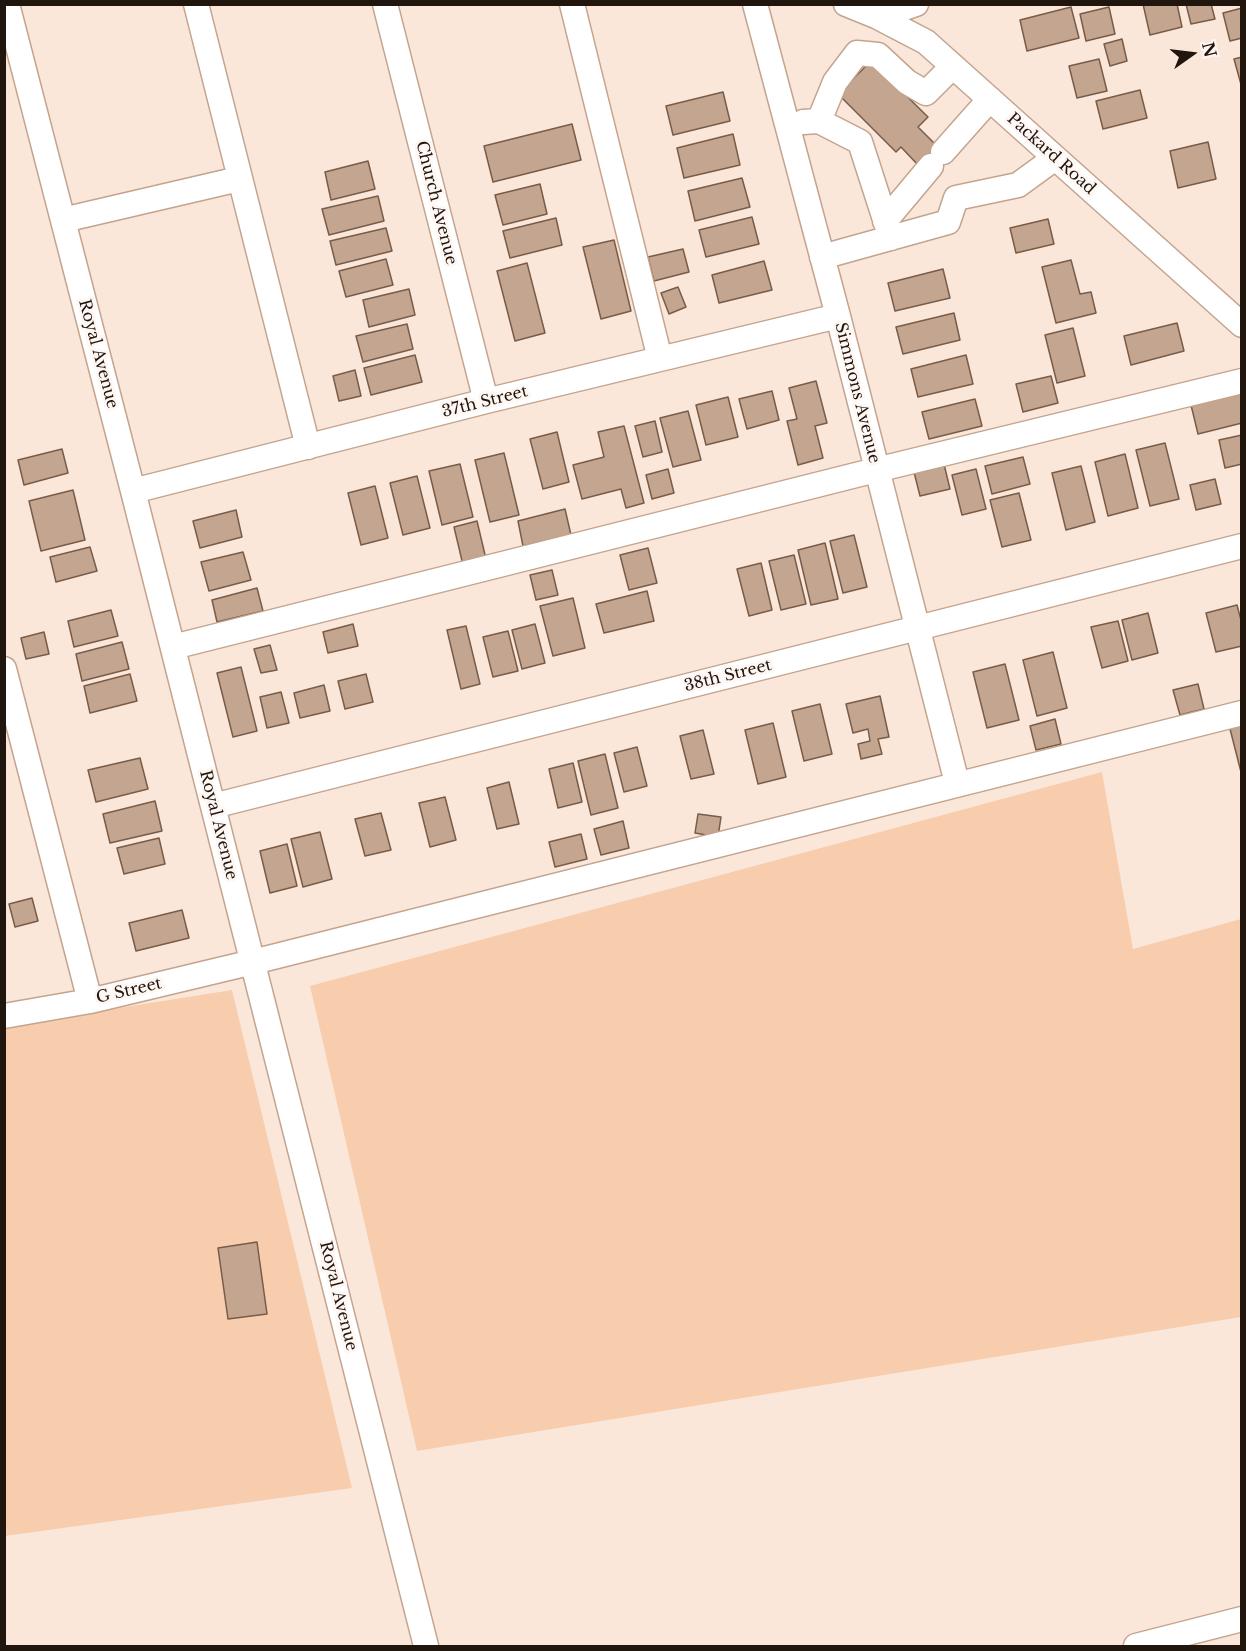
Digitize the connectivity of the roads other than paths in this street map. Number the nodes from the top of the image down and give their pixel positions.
1 (7, 4) edge
2 (195, 4) edge
3 (385, 4) edge
4 (572, 4) edge
5 (755, 4) edge
6 (846, 4) edge
7 (916, 4) edge
8 (878, 17) junction
9 (953, 66) junction
10 (990, 99) junction
11 (819, 121) junction
12 (786, 122) junction
13 (1055, 158) junction
14 (239, 179) junction
15 (63, 220) junction
16 (888, 229) junction
17 (822, 256) junction
18 (838, 316) junction
19 (1242, 325) edge
20 (660, 359) junction
21 (1242, 381) edge
22 (486, 401) junction
23 (308, 447) junction
24 (876, 470) junction
25 (133, 491) junction
26 (1242, 546) edge
27 (918, 628) junction
28 (173, 647) junction
29 (4, 669) edge
30 (1242, 713) edge
31 (957, 783) junction
32 (213, 806) junction
33 (253, 962) junction
34 (90, 1001) junction
35 (4, 1016) edge
36 (1242, 1619) edge
37 (426, 1647) edge
38 (1136, 1647) edge

1 - 15 street, Royal Avenue
2 - 14 street
3 - 22 street, Church Avenue
4 - 20 street
5 - 12 street, Simmons Avenue
6 - 8 street, Packard Road
7 - 8 street
8 - 9 street, Packard Road
9 - 10 street, Packard Road
9 - 11 street
10 - 13 street, Packard Road
10 - 16 street
11 - 12 street
11 - 16 street
12 - 17 street, Simmons Avenue
13 - 16 street
13 - 19 street, Packard Road
14 - 15 street
14 - 23 street
15 - 25 street, Royal Avenue
16 - 17 street
17 - 18 street, Simmons Avenue
18 - 20 street, 37th Street
18 - 24 street, Simmons Avenue
20 - 22 street, 37th Street
21 - 24 street
22 - 23 street, 37th Street
23 - 25 street, 37th Street
24 - 27 street, Simmons Avenue
24 - 28 street
25 - 28 street, Royal Avenue
26 - 27 street, 38th Street
27 - 31 street, Simmons Avenue
27 - 32 street, 38th Street
28 - 32 street, Royal Avenue
29 - 34 street
30 - 31 street, G Street
31 - 33 street, G Street
32 - 33 street, Royal Avenue
33 - 34 street, G Street
33 - 37 street, Royal Avenue
34 - 35 street, G Street
36 - 38 street

